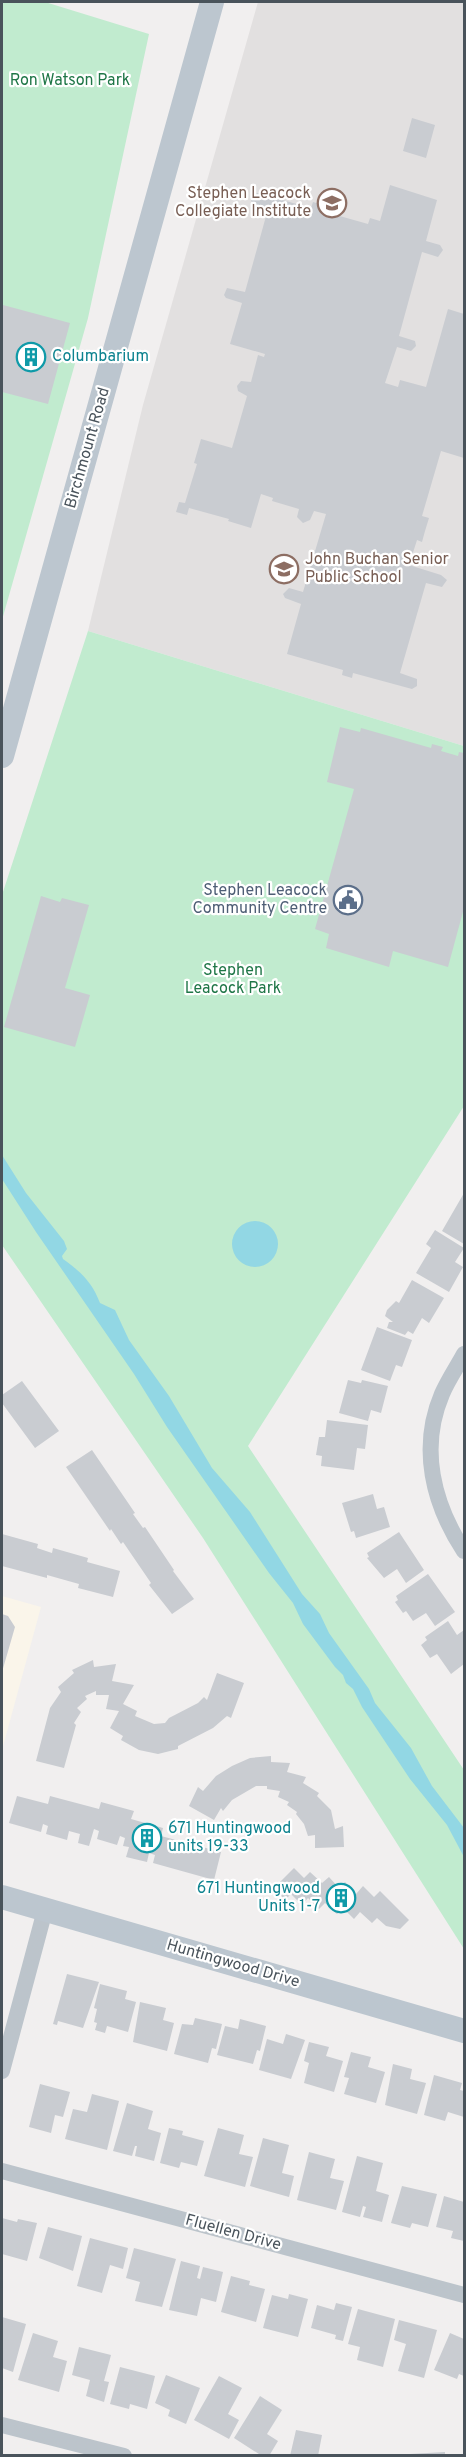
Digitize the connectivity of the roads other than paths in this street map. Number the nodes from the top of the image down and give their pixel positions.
1 (212, 2) edge
2 (2, 756) edge
3 (465, 1354) edge
4 (465, 1551) edge
5 (2, 1897) edge
6 (45, 1910) junction
7 (465, 2031) edge
8 (2, 2071) edge
9 (2, 2171) edge
10 (465, 2295) edge
11 (2, 2425) edge
12 (124, 2456) edge

1 - 2 main road, Birchmount Road
3 - 4 street
5 - 6 main road, Huntingwood Drive
6 - 7 main road, Huntingwood Drive
6 - 8 street
9 - 10 street, Fluellen Drive
11 - 12 street

